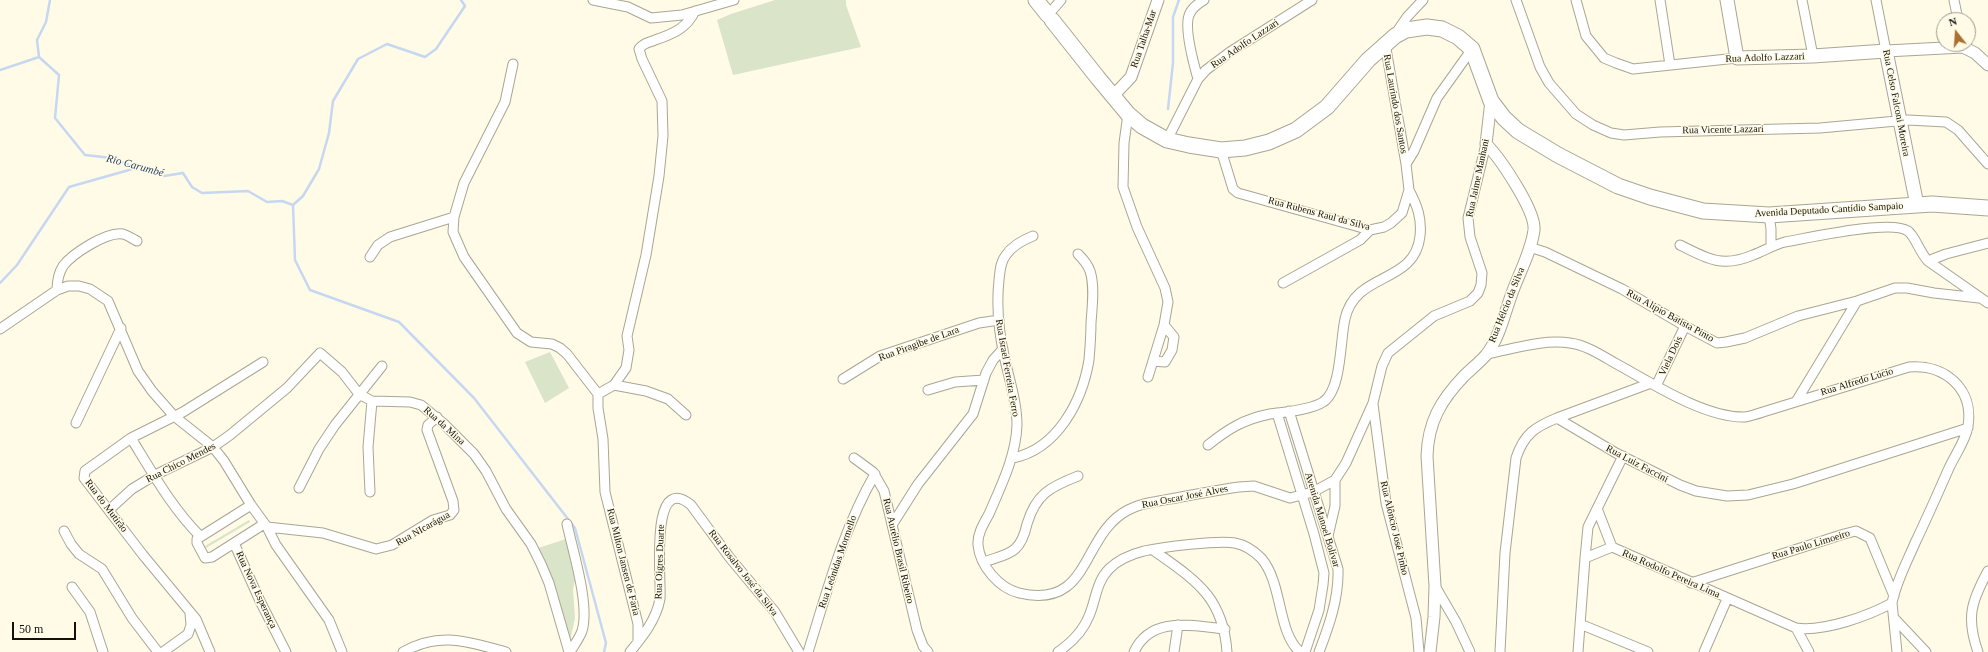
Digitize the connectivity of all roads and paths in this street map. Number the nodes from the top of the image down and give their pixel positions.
1 (593, 0) edge
2 (734, 0) edge
3 (1036, 0) edge
4 (1060, 0) edge
5 (1158, 0) edge
6 (1204, 0) edge
7 (1312, 0) edge
8 (1423, 0) edge
9 (1516, 0) edge
10 (1576, 0) edge
11 (1660, 0) edge
12 (1727, 0) edge
13 (1802, 0) edge
14 (1876, 0) edge
15 (1954, 0) edge
16 (695, 11) junction
17 (1956, 12) edge
18 (1050, 18) junction
19 (1390, 39) junction
20 (1936, 47) edge
21 (1472, 49) junction
22 (1886, 51) junction
23 (1973, 52) edge
24 (1813, 56) junction
25 (1737, 58) junction
26 (513, 64) dead end
27 (1988, 65) edge
28 (1670, 66) junction
29 (1198, 79) junction
30 (1113, 96) junction
31 (1491, 101) junction
32 (1128, 114) junction
33 (1899, 121) junction
34 (1167, 140) junction
35 (1486, 144) junction
36 (1221, 150) junction
37 (1406, 164) junction
38 (1988, 164) edge
39 (1409, 190) junction
40 (1917, 205) junction
41 (1988, 208) edge
42 (1769, 215) junction
43 (454, 217) junction
44 (1370, 230) junction
45 (1033, 236) dead end
46 (137, 241) dead end
47 (1988, 242) edge
48 (1680, 245) dead end
49 (1771, 245) junction
50 (1529, 247) junction
51 (1078, 254) dead end
52 (370, 257) dead end
53 (1928, 261) junction
54 (1283, 283) dead end
55 (57, 290) junction
56 (1979, 298) junction
57 (1858, 301) junction
58 (1988, 303) edge
59 (999, 320) junction
60 (1164, 325) junction
61 (1685, 326) junction
62 (121, 328) junction
63 (0, 329) edge
64 (1003, 349) junction
65 (1487, 354) junction
66 (1153, 360) junction
67 (263, 362) dead end
68 (382, 366) dead end
69 (1148, 377) dead end
70 (842, 379) dead end
71 (984, 380) junction
72 (1654, 384) junction
73 (290, 385) joint
74 (614, 385) junction
75 (928, 390) dead end
76 (359, 394) junction
77 (598, 394) junction
78 (1797, 400) junction
79 (372, 401) junction
80 (1373, 403) junction
81 (1289, 411) junction
82 (1277, 413) junction
83 (686, 415) dead end
84 (174, 416) junction
85 (437, 417) junction
86 (1557, 418) junction
87 (76, 423) dead end
88 (1968, 428) junction
89 (131, 438) junction
90 (1208, 444) dead end
91 (213, 447) junction
92 (1622, 456) junction
93 (854, 458) dead end
94 (1013, 458) junction
95 (875, 474) junction
96 (154, 475) junction
97 (1078, 476) dead end
98 (1335, 480) junction
99 (299, 488) dead end
100 (370, 492) dead end
101 (1313, 492) junction
102 (1302, 496) junction
103 (681, 500) joint
104 (251, 505) junction
105 (109, 510) junction
106 (1598, 511) junction
107 (567, 524) dead end
108 (266, 525) junction
109 (892, 525) junction
110 (64, 531) dead end
111 (200, 536) junction
112 (1328, 536) junction
113 (234, 543) junction
114 (1612, 547) junction
115 (1153, 550) junction
116 (1585, 558) junction
117 (982, 559) junction
118 (1988, 572) edge
119 (1691, 583) junction
120 (1435, 586) junction
121 (72, 587) dead end
122 (1727, 599) junction
123 (1893, 599) junction
124 (190, 613) junction
125 (1894, 618) junction
126 (1580, 624) junction
127 (1178, 625) junction
128 (1796, 628) junction
129 (1225, 629) junction
130 (638, 642) junction
131 (103, 652) edge
132 (158, 652) edge
133 (163, 652) edge
134 (210, 652) edge
135 (286, 652) edge
136 (342, 652) edge
137 (403, 652) edge
138 (506, 652) edge
139 (569, 652) edge
140 (630, 652) edge
141 (799, 652) edge
142 (808, 652) edge
143 (928, 652) edge
144 (1058, 652) edge
145 (1134, 652) edge
146 (1174, 652) edge
147 (1227, 652) edge
148 (1300, 652) edge
149 (1305, 652) edge
150 (1319, 652) edge
151 (1419, 652) edge
152 (1430, 652) edge
153 (1470, 652) edge
154 (1500, 652) edge
155 (1578, 652) edge
156 (1648, 652) edge
157 (1704, 652) edge
158 (1809, 652) edge
159 (1897, 652) edge
160 (1926, 652) edge
161 (1978, 652) edge

1 - 16 street
2 - 16 street
3 - 18 main road
4 - 18 street
5 - 30 street, Rua Talha-Mar
6 - 29 street
7 - 29 street, Rua Adolfo Lazzari
8 - 19 street
9 - 33 street, Rua Vicente Lazzari
10 - 28 street, Rua Adolfo Lazzari
11 - 28 street
12 - 25 main road
13 - 24 street
14 - 22 street, Rua Celso Falconi Moreira
15 - 17 street
16 - 74 street
18 - 30 main road
19 - 21 main road
19 - 36 main road
19 - 37 street, Rua Laurindo dos Santos
20 - 22 street, Rua Adolfo Lazzari
21 - 31 main road, Avenida Deputado Cantídio Sampaio
21 - 37 street
22 - 24 main road, Rua Adolfo Lazzari
22 - 33 main road, Rua Celso Falconi Moreira
23 - 27 street, Rua Adolfo Lazzari
24 - 25 main road, Rua Adolfo Lazzari
25 - 28 street, Rua Adolfo Lazzari
26 - 43 street
29 - 34 street, Rua Adolfo Lazzari
30 - 32 main road
31 - 35 street, Rua Jaime Manhani
31 - 42 main road, Avenida Deputado Cantídio Sampaio
32 - 34 main road
32 - 60 street
33 - 38 street, Rua Vicente Lazzari
33 - 40 main road, Rua Celso Falconi Moreira
34 - 36 main road
35 - 50 street, Rua Hélcio da Silva
35 - 80 street, Rua Jaime Manhani
36 - 44 street, Rua Rubens Raul da Silva
37 - 39 street, Rua Rubens Raul da Silva
39 - 44 street, Rua Rubens Raul da Silva
39 - 81 street
40 - 41 main road, Avenida Deputado Cantídio Sampaio
40 - 42 main road, Avenida Deputado Cantídio Sampaio
42 - 49 street
43 - 52 street
43 - 77 street
44 - 54 street
45 - 59 street, Rua Israel Ferreira Ferro
46 - 55 street
47 - 53 street
48 - 49 street
49 - 53 street
50 - 61 street, Rua Alípio Batista Pinto
50 - 65 street, Rua Hélcio da Silva
51 - 94 street
53 - 56 street
55 - 62 street
55 - 63 street
56 - 57 street, Rua Alípio Batista Pinto
56 - 58 street
57 - 61 street, Rua Alípio Batista Pinto
57 - 78 street
59 - 64 street, Rua Israel Ferreira Ferro
59 - 70 street, Rua Piragibe de Lara
60 - 66 street
60 - 66 street
61 - 72 street, Viela Dois
62 - 84 street
62 - 87 street
64 - 71 street
64 - 94 street, Rua Israel Ferreira Ferro
65 - 72 street, Rua Alfredo Lúcio
65 - 120 street, Rua Hélcio da Silva
66 - 69 street
67 - 84 street, Rua do Mutirão
68 - 76 street
71 - 75 street
71 - 109 street
72 - 78 street, Rua Alfredo Lúcio
72 - 86 street
73 - 76 street, Rua da Mina
73 - 91 street, Rua Chico Mendes
74 - 77 street
74 - 83 street
76 - 79 street, Rua da Mina
76 - 99 street
77 - 130 street, Rua Milton Jansen de Faria
78 - 88 street, Rua Alfredo Lúcio
79 - 85 street, Rua da Mina
79 - 100 street
80 - 98 street, Rua Jaime Manhani
80 - 151 street, Rua Alôncio José Pinho
81 - 82 street
81 - 101 street, Avenida Manoel Bolívar
82 - 90 street
82 - 102 street, Avenida Manoel Bolívar
84 - 89 street, Rua do Mutirão
84 - 91 street
85 - 108 street, Rua NIcarágua
85 - 139 street, Rua da Mina
86 - 92 street, Rua Luiz Faccini
86 - 154 street
88 - 92 street, Rua Luiz Faccini
88 - 123 street, Rua Alfredo Lúcio
89 - 96 street
89 - 105 street, Rua do Mutirão
91 - 96 street, Rua Chico Mendes
91 - 104 street
92 - 106 street
93 - 95 street, Rua Aurélio Brasil Ribeiro
94 - 117 street, Rua Israel Ferreira Ferro
95 - 109 street, Rua Aurélio Brasil Ribeiro
95 - 142 street, Rua Leônidas Mormello
96 - 105 street, Rua Chico Mendes
96 - 111 street
97 - 117 street
98 - 101 street, Rua Jaime Manhani
98 - 112 street
101 - 102 street, Rua Jaime Manhani
101 - 112 street, Avenida Manoel Bolívar
102 - 117 street, Rua Oscar José Alves
102 - 149 street, Avenida Manoel Bolívar
103 - 130 street, Rua Oigres Duarte
103 - 141 street, Rua Rosalvo José da Silva
104 - 108 street
104 - 111 street
105 - 124 street, Rua do Mutirão
106 - 114 street
106 - 116 street
107 - 139 street
108 - 113 street
108 - 136 street
109 - 143 street, Rua Aurélio Brasil Ribeiro
110 - 132 street
111 - 113 street
112 - 150 street, Avenida Manoel Bolívar
113 - 135 street, Rua Nova Esperança
114 - 116 street, Rua Rodolfo Pereira Lima
114 - 119 street, Rua Rodolfo Pereira Lima
115 - 129 street
115 - 144 street
115 - 148 street
116 - 126 street
118 - 161 street
119 - 122 street, Rua Rodolfo Pereira Lima
119 - 123 street, Rua Paulo Limoeiro
120 - 152 street, Rua Hélcio da Silva
120 - 153 street
121 - 131 street
122 - 128 street, Rua Rodolfo Pereira Lima
122 - 157 street
123 - 125 street, Rua Alfredo Lúcio
123 - 128 street
124 - 133 street
124 - 134 street, Rua do Mutirão
125 - 159 street, Rua Alfredo Lúcio
125 - 160 street
126 - 155 street
126 - 156 street
127 - 129 street
127 - 145 street
127 - 146 street
128 - 158 street
129 - 147 street
130 - 140 street, Rua Oigres Duarte
137 - 138 street

